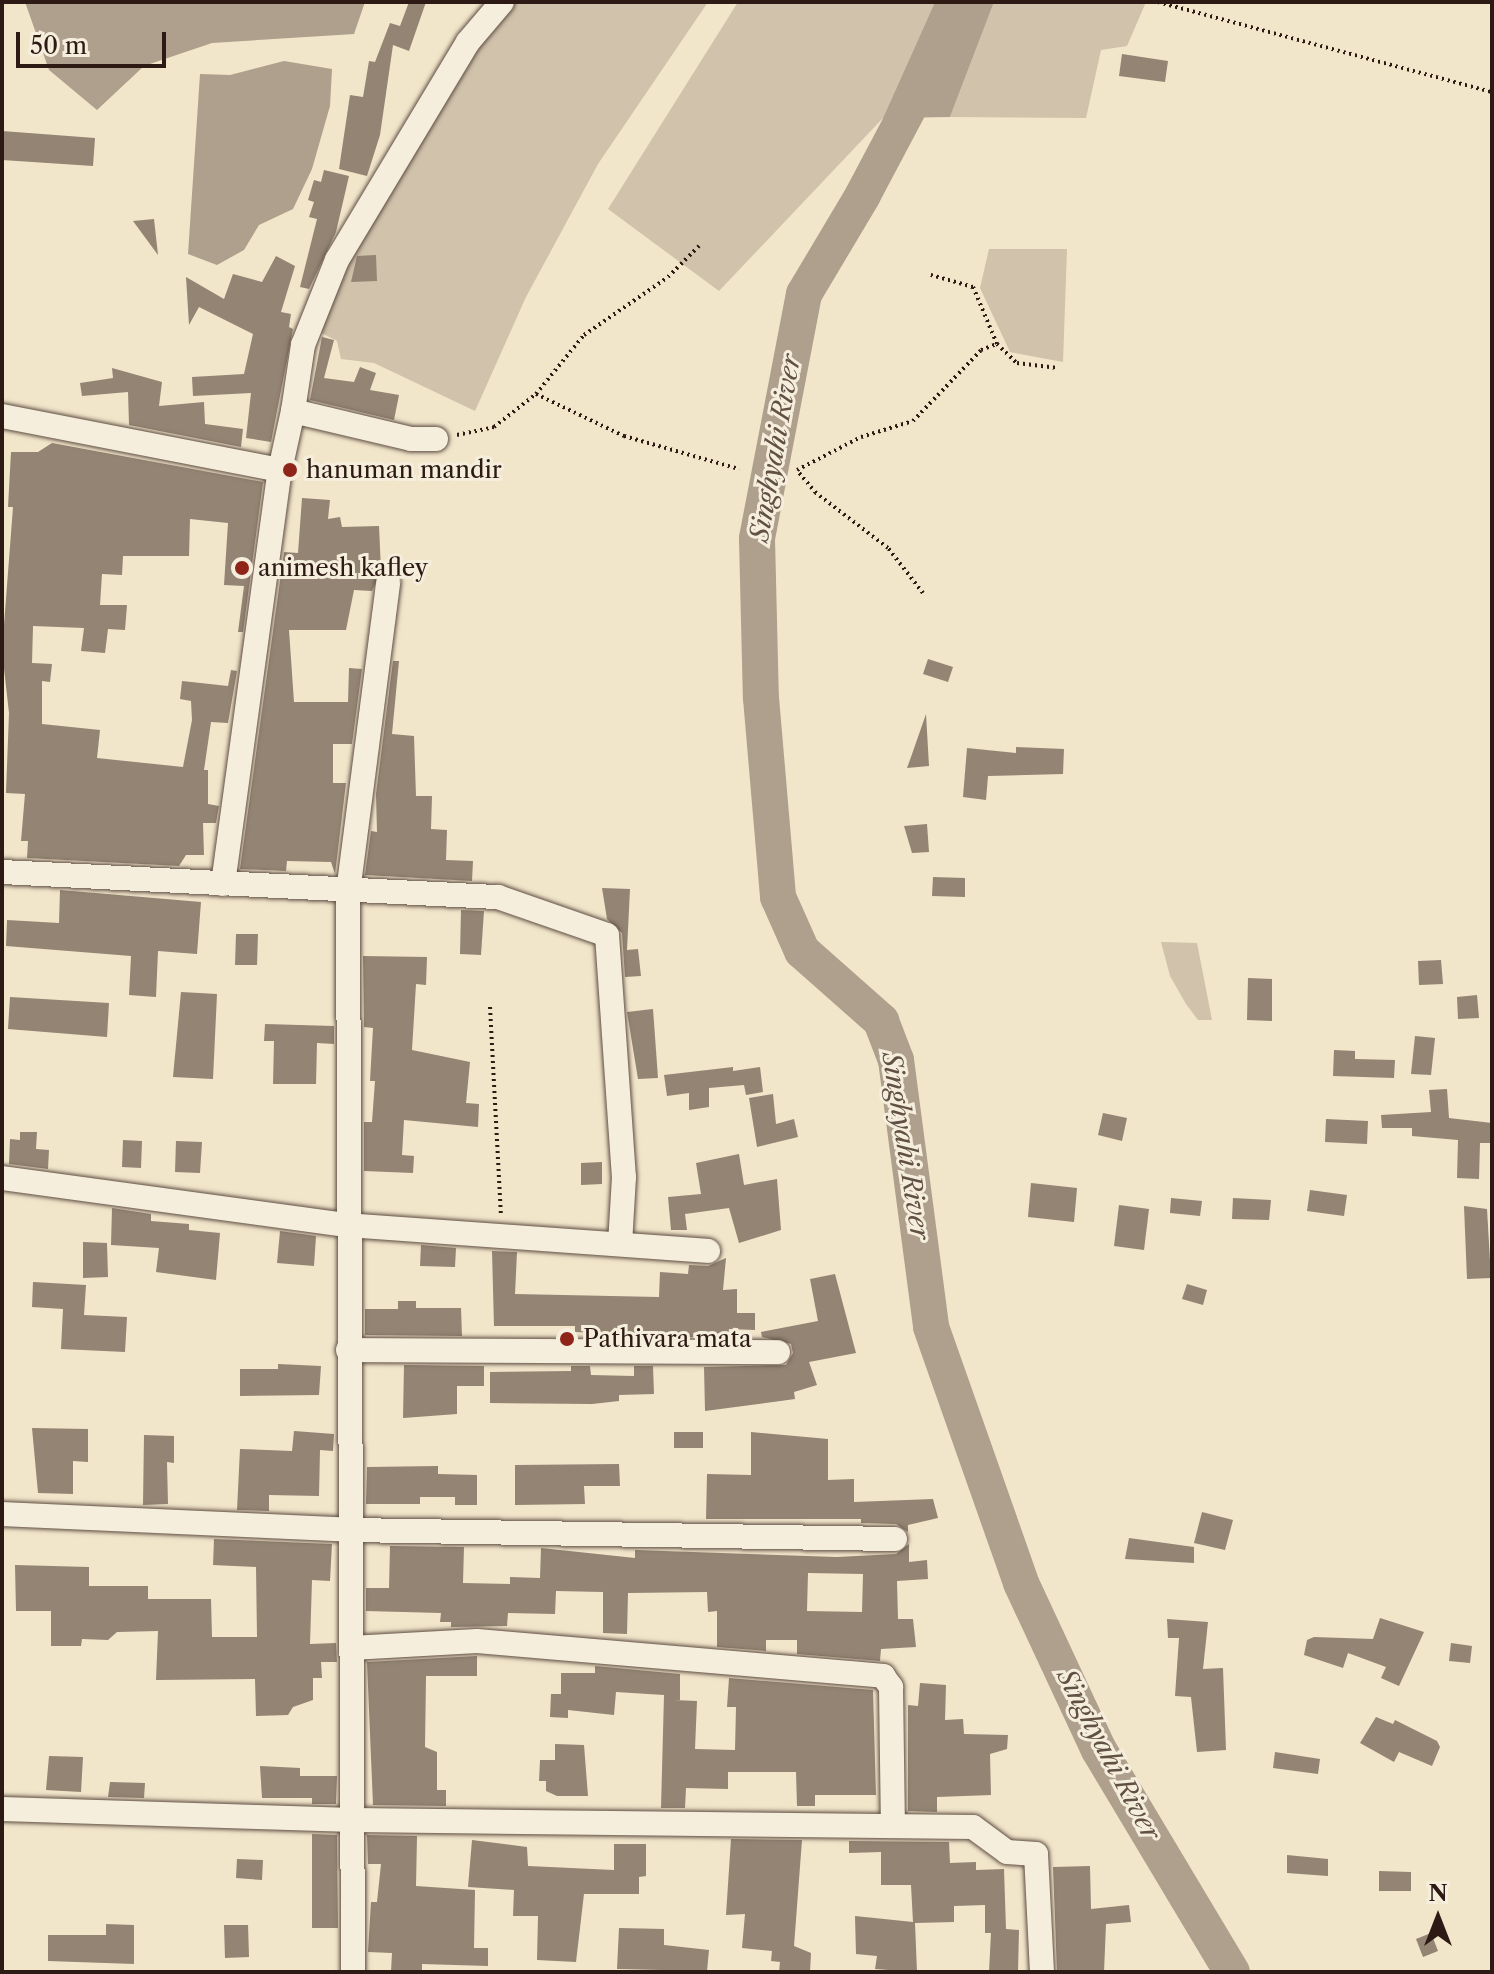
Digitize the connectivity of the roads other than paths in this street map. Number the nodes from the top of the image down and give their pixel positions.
1 (502, 2) edge
2 (293, 411) junction
3 (2, 416) edge
4 (436, 439) road end
5 (280, 470) junction
6 (388, 583) dead end
7 (2, 872) edge
8 (223, 884) junction
9 (348, 892) junction
10 (2, 1178) edge
11 (346, 1225) junction
12 (620, 1244) junction
13 (708, 1251) dead end
14 (348, 1350) junction
15 (778, 1352) dead end
16 (2, 1514) edge
17 (350, 1530) junction
18 (895, 1539) dead end
19 (351, 1648) junction
20 (2, 1809) edge
21 (353, 1820) junction
22 (893, 1826) junction
23 (353, 1972) edge
24 (1042, 1972) edge

1 - 2 street
2 - 4 street
2 - 5 street
3 - 5 street
5 - 8 street
6 - 9 street
7 - 8 street
8 - 9 street
9 - 11 street
9 - 12 street
10 - 11 street
11 - 12 street
11 - 14 street
12 - 13 street
14 - 15 street
14 - 17 street
16 - 17 street
17 - 18 street
17 - 19 street
19 - 21 street
19 - 22 street
20 - 21 street
21 - 22 street
21 - 23 street
22 - 24 street

